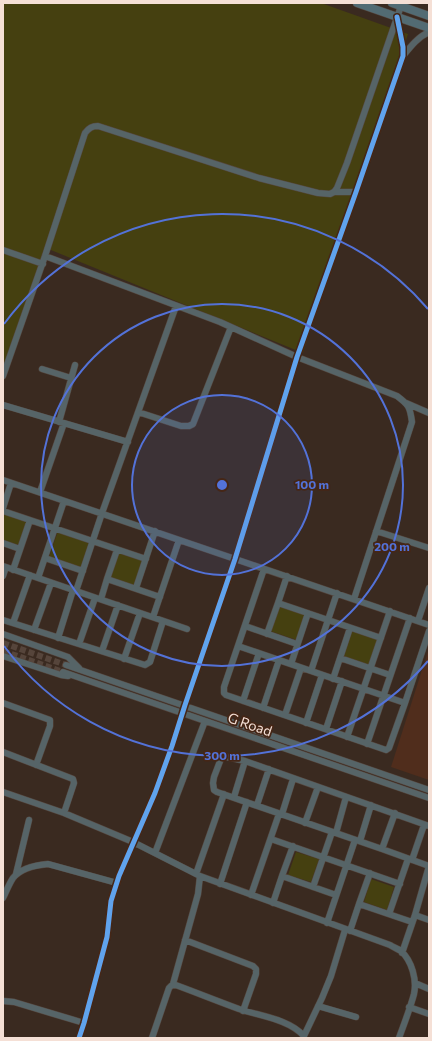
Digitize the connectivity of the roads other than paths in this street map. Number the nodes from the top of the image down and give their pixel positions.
1 (357, 3) edge
2 (392, 3) edge
3 (401, 6) junction
4 (429, 16) edge
5 (397, 17) junction
6 (429, 28) edge
7 (429, 32) edge
8 (404, 56) junction
9 (334, 192) junction
10 (356, 192) junction
11 (3, 250) edge
12 (45, 256) junction
13 (43, 264) junction
14 (176, 306) junction
15 (231, 327) junction
16 (297, 357) junction
17 (75, 365) dead end
18 (42, 369) dead end
19 (3, 376) edge
20 (72, 378) junction
21 (406, 403) junction
22 (3, 405) edge
23 (138, 412) junction
24 (429, 413) edge
25 (61, 423) junction
26 (128, 442) junction
27 (3, 480) edge
28 (11, 482) junction
29 (40, 492) junction
30 (64, 500) junction
31 (3, 510) edge
32 (102, 514) junction
33 (30, 520) junction
34 (55, 528) junction
35 (155, 531) junction
36 (376, 531) junction
37 (179, 540) junction
38 (93, 541) junction
39 (3, 543) edge
40 (429, 548) edge
41 (20, 549) junction
42 (117, 550) junction
43 (45, 558) junction
44 (235, 558) junction
45 (146, 559) junction
46 (5, 567) edge
47 (264, 569) junction
48 (13, 570) junction
49 (83, 571) junction
50 (30, 575) junction
51 (3, 576) edge
52 (287, 576) junction
53 (38, 578) junction
54 (107, 579) junction
55 (51, 583) junction
56 (136, 588) junction
57 (429, 588) edge
58 (75, 591) junction
59 (337, 593) junction
60 (160, 597) junction
61 (98, 599) junction
62 (354, 599) junction
63 (278, 603) junction
64 (118, 605) junction
65 (390, 611) junction
66 (140, 613) junction
67 (308, 613) junction
68 (153, 617) junction
69 (410, 618) junction
70 (3, 620) edge
71 (328, 620) junction
72 (163, 621) junction
73 (418, 621) junction
74 (13, 623) junction
75 (429, 625) edge
76 (245, 626) junction
77 (350, 628) junction
78 (187, 629) dead end
79 (34, 630) junction
80 (429, 631) edge
81 (3, 634) edge
82 (267, 634) junction
83 (58, 638) junction
84 (381, 638) junction
85 (80, 644) junction
86 (297, 644) junction
87 (238, 646) junction
88 (102, 652) junction
89 (259, 653) junction
90 (3, 656) edge
91 (340, 658) junction
92 (124, 659) junction
93 (279, 660) junction
94 (290, 664) junction
95 (66, 665) tunnel mouth
96 (301, 668) junction
97 (371, 669) junction
98 (80, 670) junction
99 (311, 671) junction
100 (63, 672) tunnel mouth
101 (322, 675) junction
102 (390, 675) junction
103 (76, 676) junction
104 (333, 679) junction
105 (342, 682) junction
106 (364, 689) junction
107 (383, 696) junction
108 (243, 701) junction
109 (405, 703) junction
110 (4, 705) edge
111 (185, 705) junction
112 (263, 708) junction
113 (182, 713) junction
114 (285, 715) junction
115 (205, 721) junction
116 (306, 723) junction
117 (326, 729) junction
118 (347, 737) junction
119 (367, 744) junction
120 (3, 752) edge
121 (245, 761) junction
122 (36, 765) junction
123 (269, 770) junction
124 (293, 779) junction
125 (318, 787) junction
126 (429, 790) edge
127 (3, 792) edge
128 (224, 794) junction
129 (234, 797) junction
130 (346, 797) junction
131 (429, 798) edge
132 (247, 802) junction
133 (257, 805) junction
134 (371, 805) junction
135 (64, 813) junction
136 (395, 813) junction
137 (281, 814) junction
138 (29, 820) dead end
139 (305, 823) junction
140 (426, 825) edge
141 (334, 832) junction
142 (271, 839) junction
143 (358, 841) junction
144 (133, 842) junction
145 (292, 846) junction
146 (382, 849) junction
147 (155, 853) junction
148 (323, 857) junction
149 (410, 859) junction
150 (347, 865) junction
151 (429, 866) edge
152 (370, 873) junction
153 (16, 874) junction
154 (198, 875) junction
155 (282, 876) junction
156 (117, 883) junction
157 (220, 884) junction
158 (400, 884) junction
159 (313, 887) junction
160 (422, 891) junction
161 (429, 894) edge
162 (251, 895) junction
163 (336, 895) junction
164 (3, 898) edge
165 (273, 903) junction
166 (359, 904) junction
167 (389, 914) junction
168 (415, 915) junction
169 (429, 920) edge
170 (412, 922) junction
171 (327, 923) junction
172 (348, 930) junction
173 (185, 940) junction
174 (402, 953) junction
175 (173, 984) junction
176 (415, 984) junction
177 (429, 988) edge
178 (3, 1001) edge
179 (318, 1006) junction
180 (409, 1007) junction
181 (243, 1011) junction
182 (429, 1014) edge
183 (356, 1017) dead end
184 (84, 1023) junction
185 (303, 1037) edge
186 (79, 1038) edge
187 (152, 1038) edge
188 (399, 1038) edge

1 - 5 main road
2 - 3 main road
3 - 4 main road
3 - 5 street
5 - 6 main road
5 - 8 street
5 - 9 street
7 - 8 street
8 - 10 street
9 - 10 street
9 - 12 street
10 - 16 street
11 - 13 street
12 - 13 street
12 - 14 street
13 - 19 street
14 - 15 street
14 - 23 street
15 - 16 street
15 - 23 street
16 - 21 street
16 - 44 street
17 - 20 street
18 - 20 street
20 - 25 street
21 - 24 street
21 - 36 street
22 - 25 street
23 - 26 street
25 - 26 street
25 - 29 street
26 - 32 street
27 - 28 street
28 - 29 street
28 - 31 street
29 - 30 street
30 - 32 street
30 - 34 street
31 - 33 street
32 - 35 street
32 - 38 street
33 - 34 street
33 - 41 street
34 - 38 street
34 - 43 street
35 - 37 street
35 - 45 street
36 - 40 street
36 - 62 street
37 - 44 street
37 - 60 street
38 - 42 street
38 - 49 street
39 - 41 street
41 - 48 street
42 - 45 street
42 - 54 street
43 - 49 street
43 - 53 street
44 - 47 street
44 - 111 street
45 - 56 street
46 - 48 street
46 - 51 street
47 - 52 street
47 - 76 street
48 - 50 street
49 - 58 street
50 - 53 street
50 - 74 street
52 - 59 street
52 - 63 street
53 - 55 street
54 - 56 street
54 - 61 street
55 - 58 street
55 - 79 street
56 - 60 street
57 - 73 street
58 - 61 street
58 - 83 street
59 - 62 street
59 - 71 street
60 - 68 street
61 - 64 street
61 - 85 street
62 - 65 street
63 - 67 street
63 - 82 street
64 - 66 street
64 - 88 street
65 - 69 street
65 - 84 street
66 - 68 street
66 - 92 street
67 - 71 street
67 - 86 street
68 - 72 street
69 - 73 street
69 - 102 street
70 - 74 street
71 - 77 street
71 - 99 street
72 - 78 street
72 - 92 street
73 - 75 street
74 - 79 street
76 - 82 street
76 - 87 street
77 - 84 street
77 - 91 street
79 - 83 street
80 - 109 street
81 - 98 street
82 - 86 street
83 - 85 street
84 - 97 street
85 - 88 street
86 - 94 street
87 - 89 street
87 - 108 street
88 - 92 street
89 - 93 street
89 - 108 street
90 - 103 street
91 - 97 street
91 - 104 street
93 - 94 street
93 - 112 street
94 - 96 street
95 - 98 street, G Road
96 - 99 street
96 - 114 street
97 - 102 street
97 - 106 street
98 - 111 street, G Road
99 - 101 street
100 - 103 street, G Road
101 - 104 street
101 - 116 street
102 - 107 street
103 - 113 street, G Road
104 - 105 street
105 - 106 street
105 - 117 street
106 - 107 street
106 - 118 street
107 - 109 street
107 - 119 street
108 - 112 street
109 - 119 street
110 - 122 street
111 - 113 street
111 - 126 street, G Road
112 - 114 street
113 - 115 street, G Road
113 - 144 street
114 - 116 street
115 - 131 street, G Road
115 - 147 street
116 - 117 street
117 - 118 street
118 - 119 street
120 - 122 street
121 - 123 street
121 - 128 street
121 - 129 street
122 - 135 street
123 - 124 street
123 - 133 street
124 - 125 street
124 - 137 street
125 - 130 street
125 - 139 street
127 - 135 street
128 - 129 street
128 - 154 street
129 - 132 street
130 - 134 street
130 - 141 street
132 - 133 street
132 - 157 street
133 - 137 street
134 - 136 street
134 - 143 street
135 - 144 street
136 - 140 street
136 - 146 street
137 - 139 street
137 - 142 street
138 - 153 street
139 - 141 street
140 - 149 street
141 - 143 street
141 - 148 street
142 - 145 street
142 - 162 street
143 - 146 street
143 - 150 street
144 - 147 street
144 - 156 street
145 - 148 street
145 - 155 street
146 - 149 street
147 - 154 street
148 - 150 street
148 - 159 street
149 - 151 street
149 - 158 street
150 - 152 street
150 - 163 street
151 - 160 street
152 - 158 street
152 - 166 street
153 - 156 street
153 - 164 street
154 - 157 street
154 - 173 street
155 - 159 street
155 - 165 street
156 - 184 street
157 - 162 street
158 - 167 street
159 - 163 street
160 - 161 street
160 - 168 street
162 - 165 street
163 - 171 street
165 - 171 street
166 - 167 street
166 - 172 street
167 - 170 street
168 - 169 street
168 - 170 street
170 - 174 street
171 - 172 street
172 - 174 street
172 - 179 street
173 - 175 street
173 - 181 street
174 - 176 street
175 - 181 street
175 - 187 street
176 - 177 street
176 - 180 street
178 - 184 street
179 - 183 street
179 - 185 street
180 - 182 street
180 - 188 street
181 - 185 street
184 - 186 street

